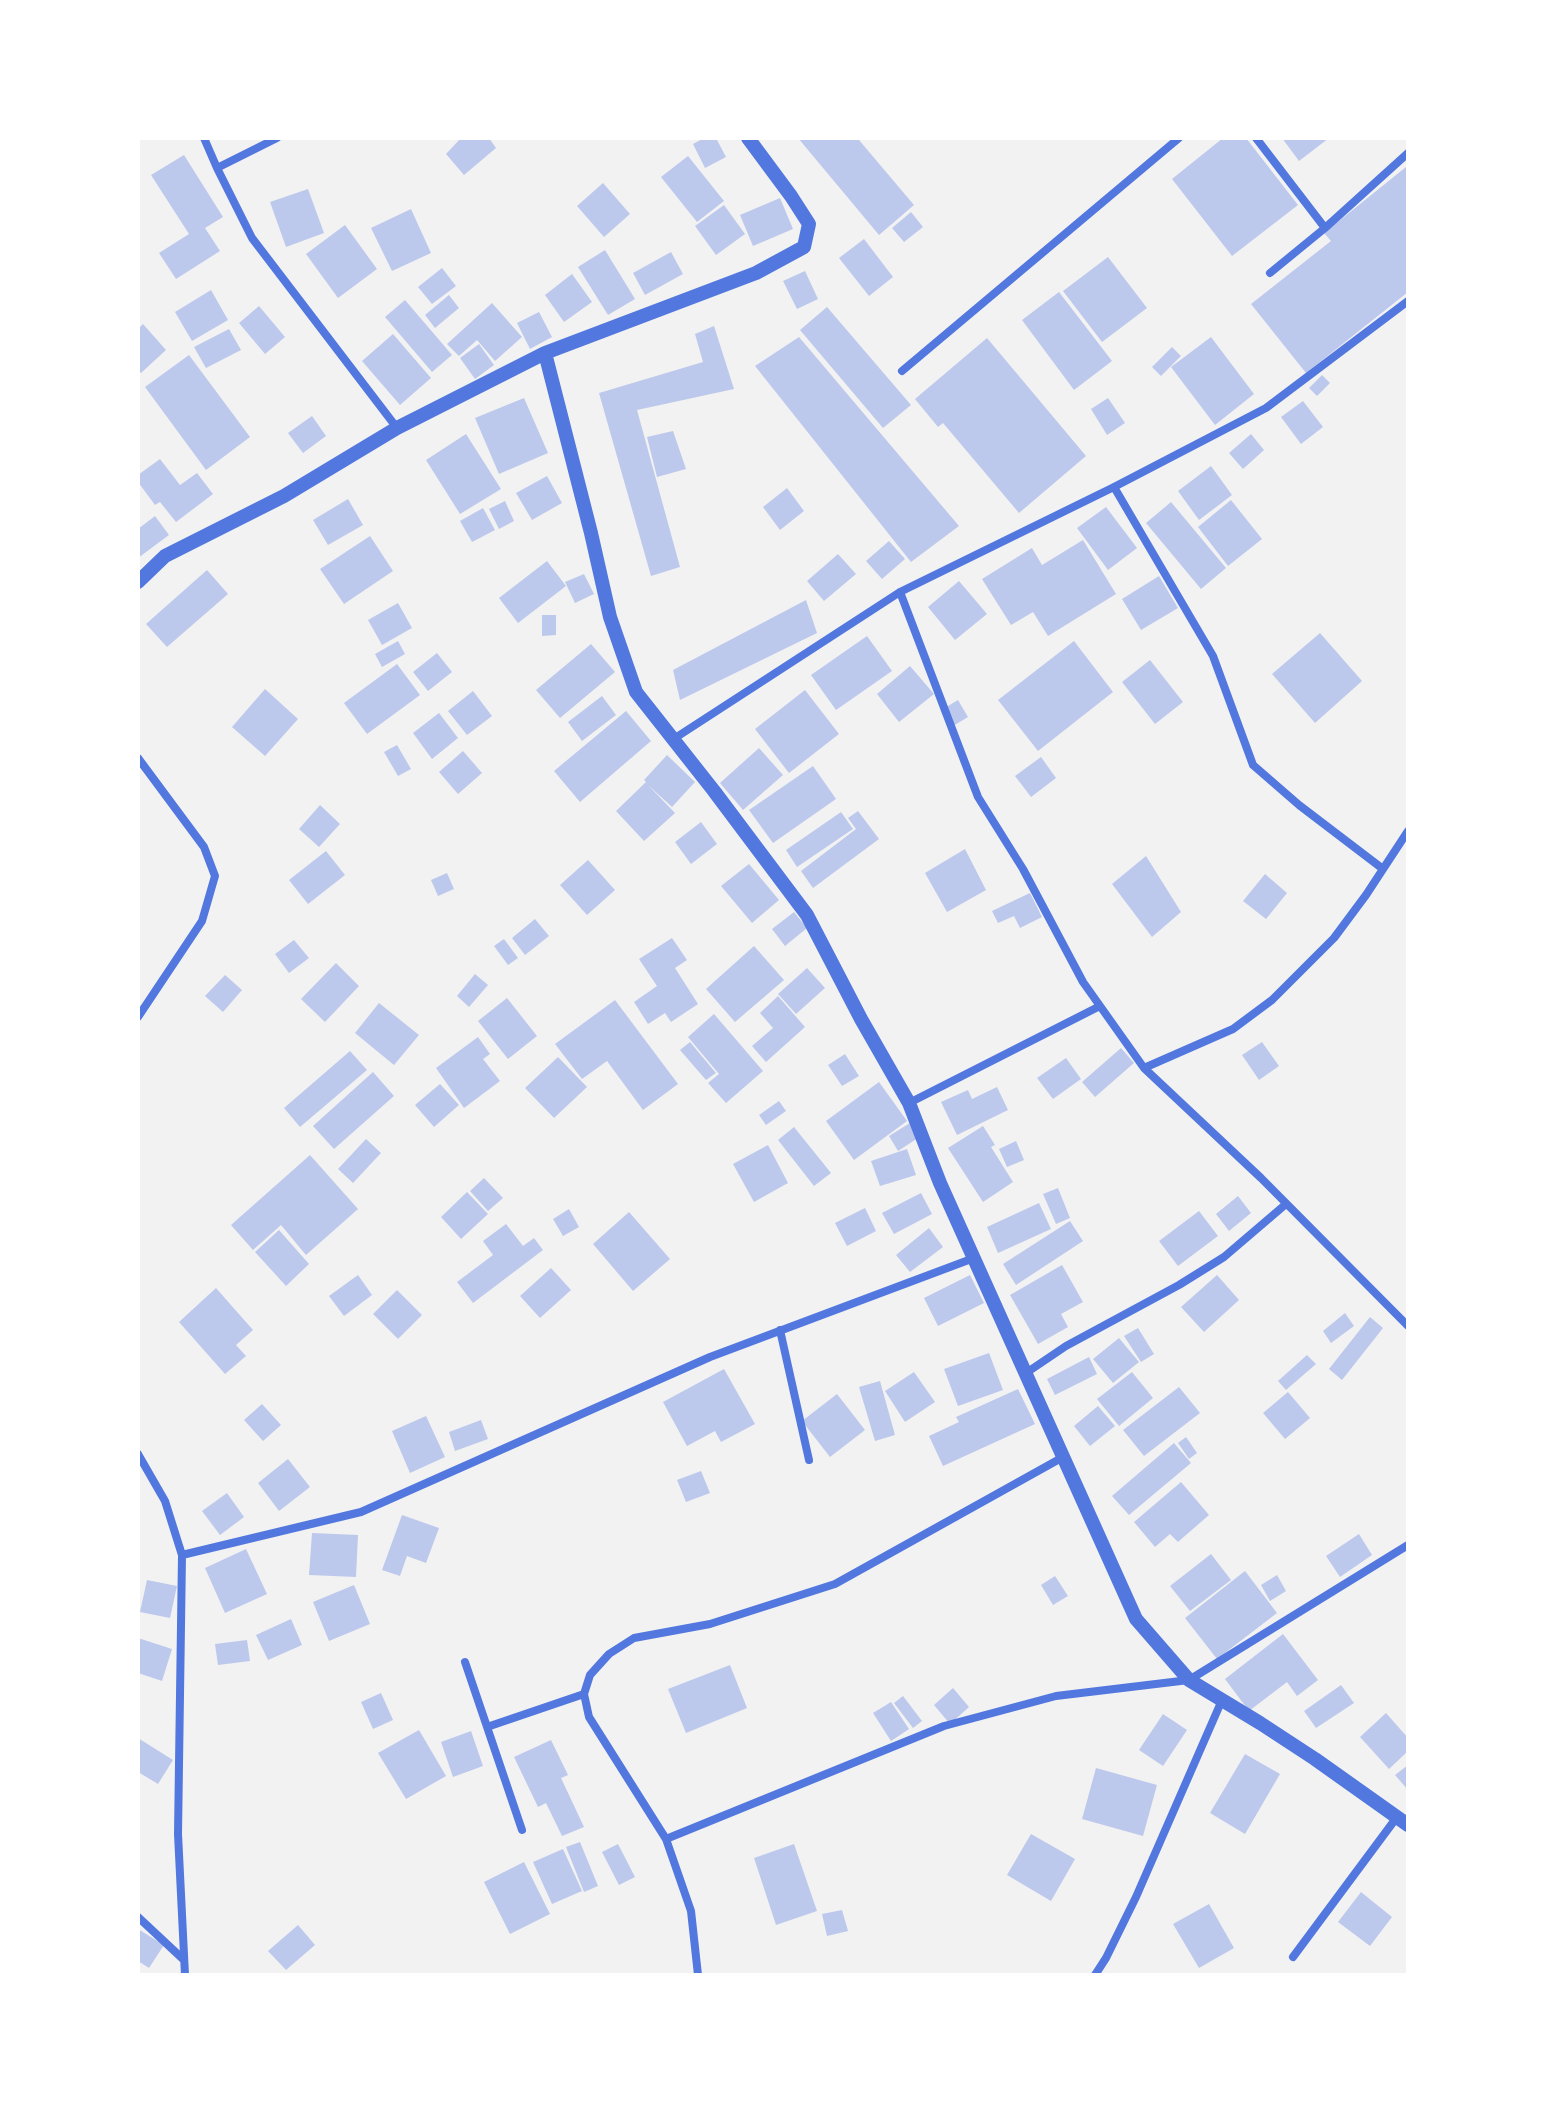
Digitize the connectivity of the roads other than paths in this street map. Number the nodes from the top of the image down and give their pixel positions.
1 (204, 138) edge
2 (277, 138) edge
3 (748, 138) edge
4 (1179, 138) edge
5 (1256, 138) edge
6 (1408, 153) edge
7 (217, 168) junction
8 (1325, 228) junction
9 (1270, 273) dead end
10 (1408, 301) edge
11 (545, 353) junction
12 (902, 371) dead end
13 (397, 428) junction
14 (1114, 487) junction
15 (138, 582) edge
16 (900, 592) junction
17 (672, 740) junction
18 (138, 758) edge
19 (1408, 831) edge
20 (1383, 869) junction
21 (1100, 1006) junction
22 (138, 1017) edge
23 (1144, 1068) junction
24 (909, 1103) junction
25 (1286, 1204) junction
26 (974, 1258) junction
27 (1408, 1326) edge
28 (780, 1330) junction
29 (1026, 1373) junction
30 (138, 1454) edge
31 (1065, 1456) junction
32 (809, 1460) dead end
33 (1408, 1545) edge
34 (182, 1555) junction
35 (465, 1662) dead end
36 (1189, 1680) junction
37 (584, 1694) junction
38 (1222, 1699) junction
39 (487, 1727) junction
40 (1402, 1821) edge
41 (522, 1830) dead end
42 (666, 1839) junction
43 (138, 1917) edge
44 (1293, 1957) dead end
45 (184, 1960) junction
46 (185, 1975) edge
47 (698, 1975) edge
48 (1095, 1975) edge

1 - 7 street
2 - 7 street
3 - 11 street
4 - 12 street
5 - 8 street
6 - 8 street
7 - 13 street
8 - 9 street
10 - 14 street
11 - 13 street
11 - 17 street
13 - 15 street
14 - 16 street
14 - 20 street
16 - 17 street
16 - 21 street
17 - 24 street
18 - 22 street
19 - 20 street
20 - 23 street
21 - 23 street
21 - 24 street
23 - 25 street
24 - 26 street
25 - 27 street
25 - 29 street
26 - 28 street
26 - 29 street
28 - 32 street
28 - 34 street
29 - 31 street
30 - 34 street
31 - 36 street
31 - 37 street
33 - 36 street
34 - 45 street
35 - 39 street
36 - 38 street
36 - 42 street
37 - 39 street
37 - 42 street
38 - 40 street
38 - 48 street
39 - 41 street
40 - 44 street
42 - 47 street
43 - 45 street
45 - 46 street

